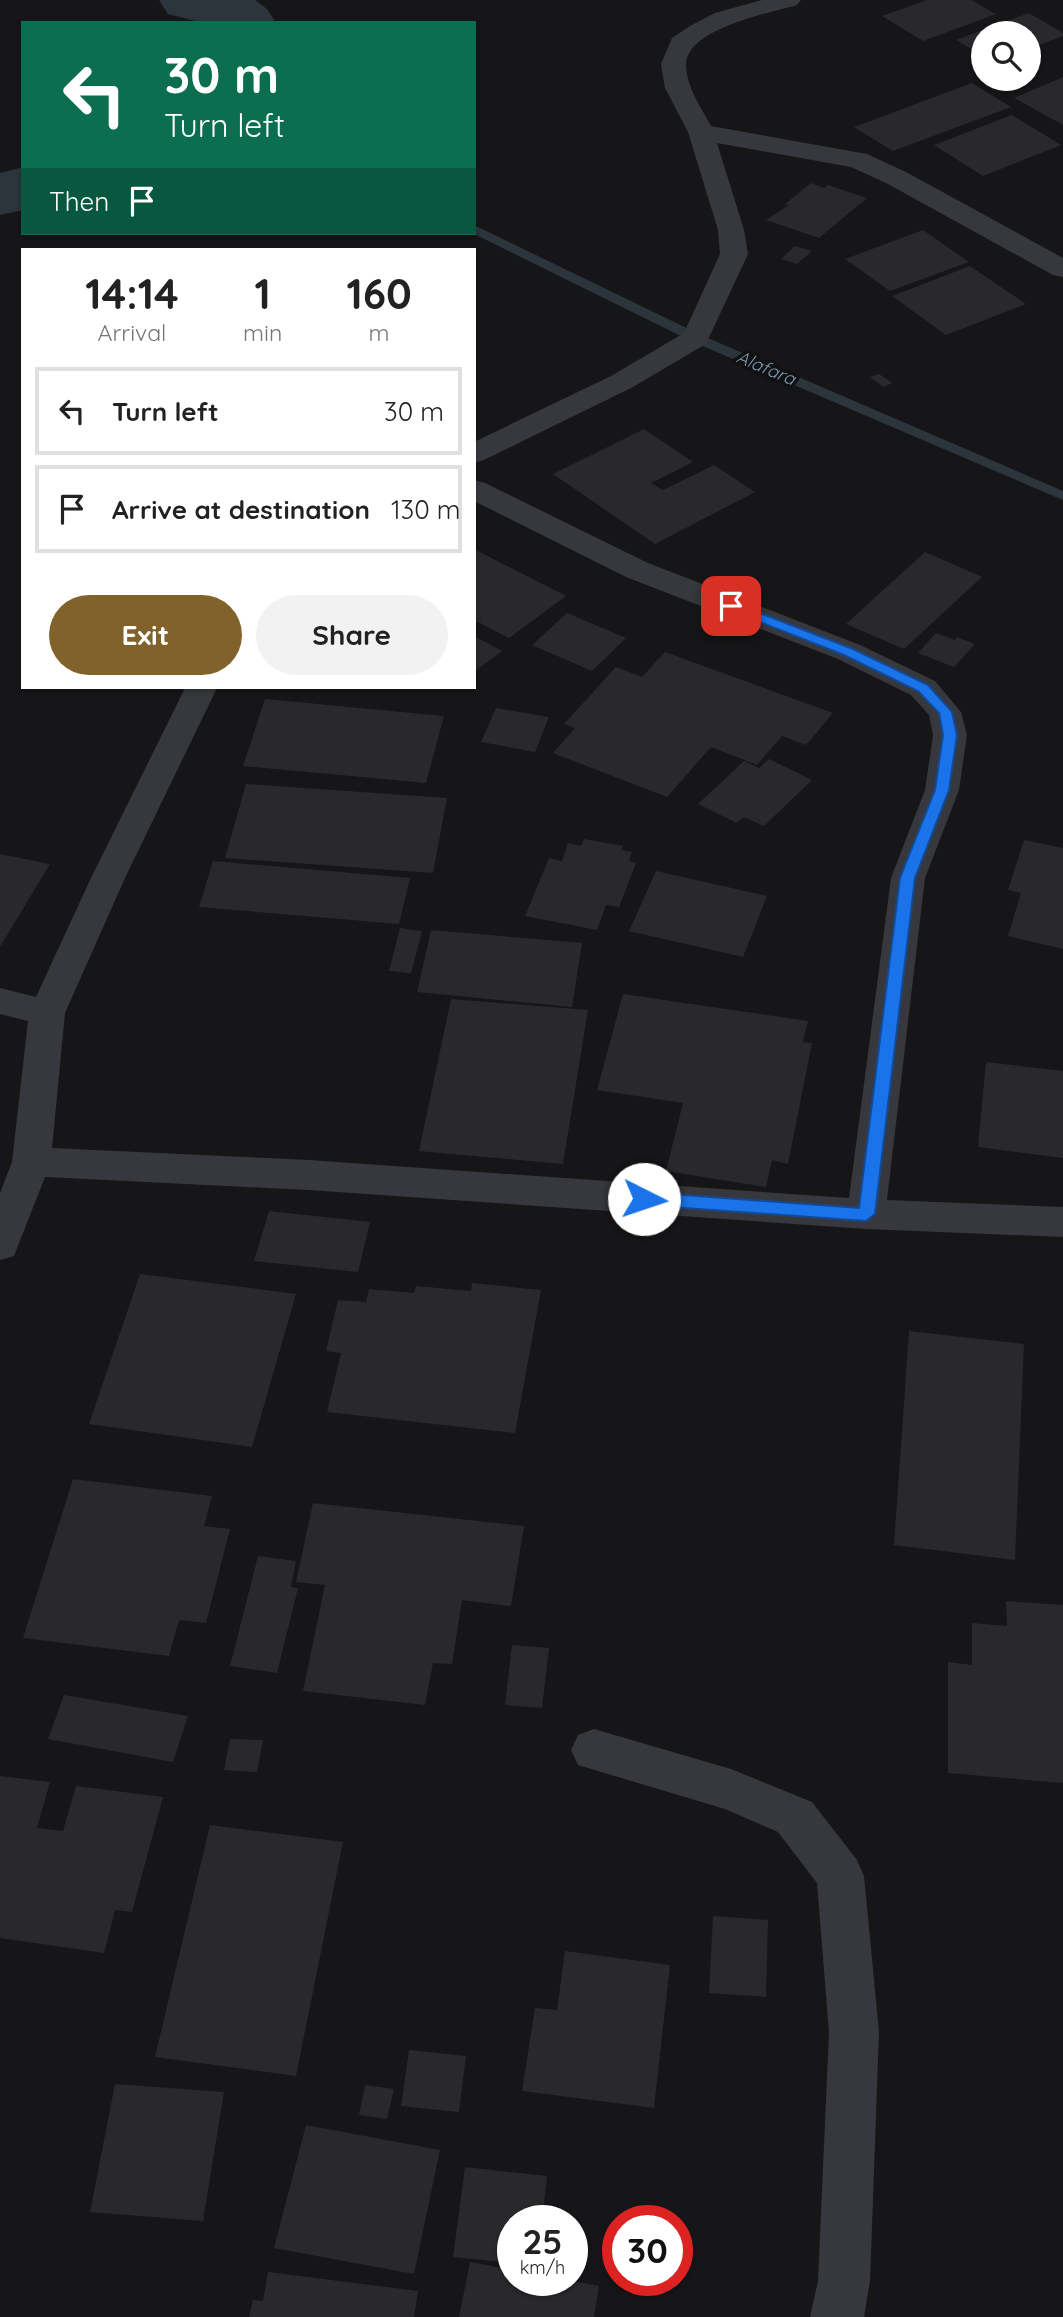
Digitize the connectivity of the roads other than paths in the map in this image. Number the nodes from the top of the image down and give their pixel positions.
1 (789, 0) edge
2 (701, 132) junction
3 (1063, 269) edge
4 (476, 453) edge
5 (476, 490) edge
6 (201, 689) edge
7 (0, 1001) edge
8 (47, 1013) junction
9 (31, 1162) junction
10 (866, 1214) junction
11 (1063, 1223) edge
12 (0, 1245) edge
13 (594, 1750) dead end
14 (837, 2317) edge

1 - 2 street
2 - 3 street
2 - 4 street
5 - 10 street
6 - 8 street
7 - 8 street
8 - 9 street
9 - 10 street
9 - 12 street
10 - 11 street
13 - 14 street

